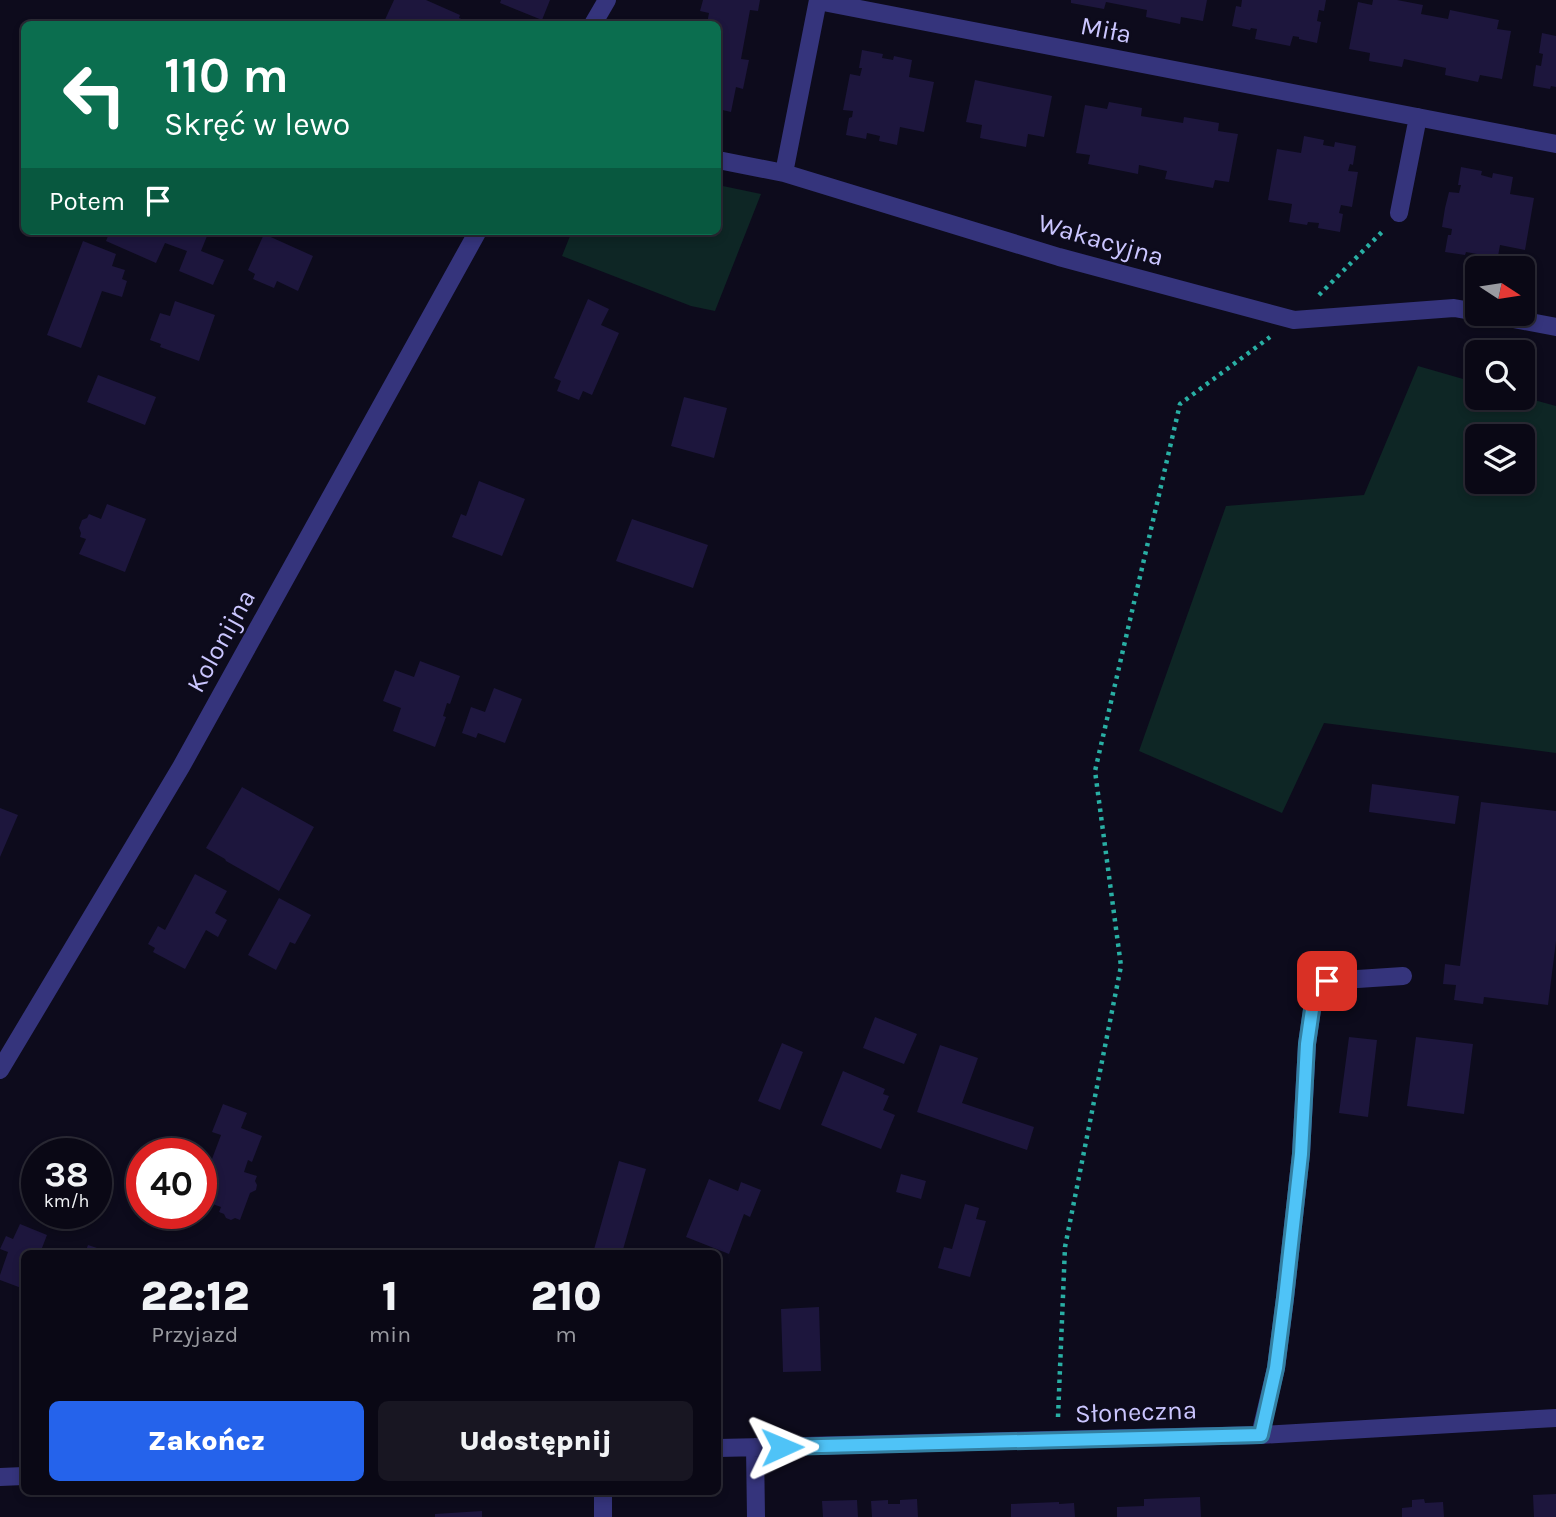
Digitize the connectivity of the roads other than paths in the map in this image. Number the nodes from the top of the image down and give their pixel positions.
1 (607, 0) edge
2 (818, 0) edge
3 (595, 21) edge
4 (1418, 117) junction
5 (1556, 144) edge
6 (721, 161) edge
7 (784, 173) junction
8 (1399, 213) road end
9 (476, 235) edge
10 (1465, 310) edge
11 (1535, 323) edge
12 (1556, 327) edge
13 (1403, 976) dead end
14 (0, 1070) edge
15 (1556, 1418) edge
16 (1261, 1435) junction
17 (755, 1447) junction
18 (721, 1448) edge
19 (21, 1476) edge
20 (0, 1477) edge
21 (603, 1495) edge
22 (603, 1517) edge
23 (755, 1517) edge

1 - 3 street
2 - 4 street, Miła
2 - 7 street, Miła
4 - 5 street, Miła
4 - 8 street
6 - 7 street, Wakacyjna
7 - 10 street, Wakacyjna
9 - 14 street, Kolonijna
11 - 12 street, Wakacyjna
13 - 16 street
15 - 16 street, Słoneczna
16 - 17 street, Słoneczna
17 - 18 street, Słoneczna
17 - 23 street
19 - 20 street
21 - 22 street

